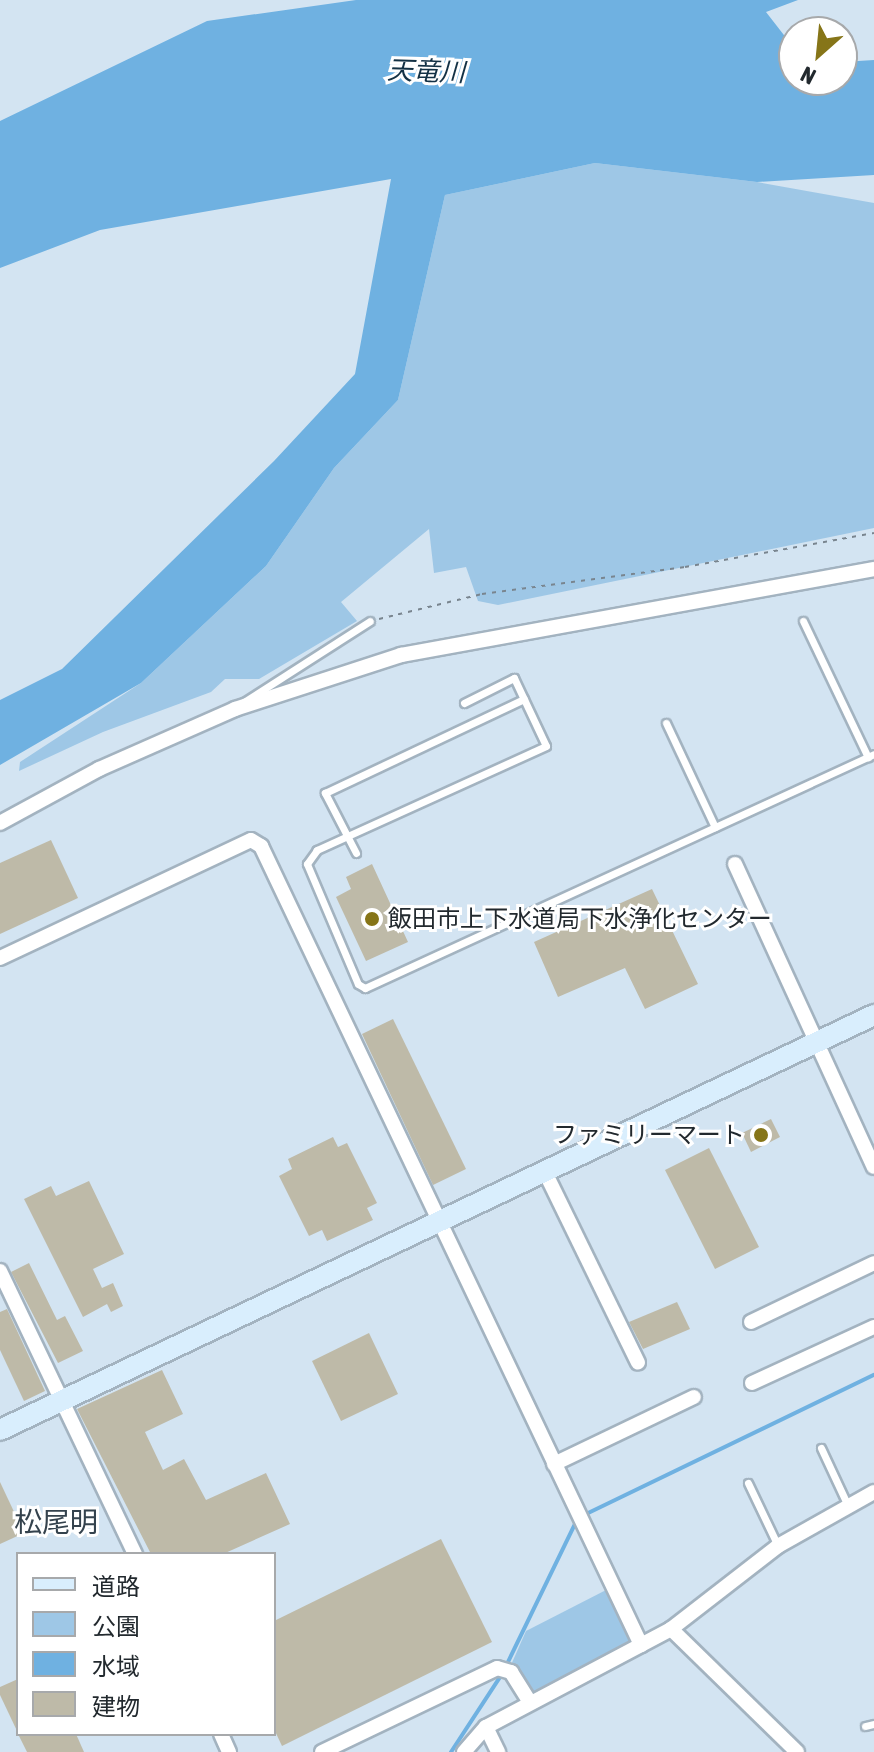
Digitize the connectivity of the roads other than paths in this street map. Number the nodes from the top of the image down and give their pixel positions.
1 (874, 569) edge
2 (370, 621) road end
3 (803, 621) dead end
4 (524, 699) junction
5 (464, 703) dead end
6 (235, 709) junction
7 (666, 723) dead end
8 (871, 756) edge
9 (0, 823) edge
10 (715, 827) junction
11 (347, 836) junction
12 (356, 853) dead end
13 (735, 864) dead end
14 (0, 958) edge
15 (874, 1015) edge
16 (816, 1043) junction
17 (874, 1167) edge
18 (545, 1172) junction
19 (440, 1222) junction
20 (874, 1263) edge
21 (0, 1271) edge
22 (751, 1322) dead end
23 (874, 1327) edge
24 (638, 1363) dead end
25 (752, 1383) dead end
26 (694, 1397) dead end
27 (61, 1401) junction
28 (0, 1430) edge
29 (821, 1448) dead end
30 (554, 1464) junction
31 (748, 1483) dead end
32 (874, 1492) edge
33 (848, 1506) junction
34 (778, 1546) junction
35 (134, 1552) edge
36 (671, 1629) junction
37 (641, 1645) junction
38 (530, 1703) junction
39 (874, 1724) edge
40 (865, 1726) dead end
41 (486, 1727) junction
42 (322, 1752) edge
43 (464, 1752) edge
44 (498, 1752) edge
45 (797, 1752) edge

1 - 6 street
2 - 6 lane
3 - 8 lane
4 - 5 lane
4 - 11 lane
4 - 11 lane
6 - 9 street
7 - 10 lane
8 - 10 lane
10 - 11 lane
11 - 12 lane
13 - 16 street
14 - 19 street
15 - 16 street
16 - 17 street
16 - 18 street
18 - 19 street
18 - 24 street
19 - 27 street
19 - 30 street
20 - 22 street
21 - 27 street
23 - 25 street
26 - 30 street
27 - 28 street
27 - 35 street
29 - 33 lane
30 - 37 street
31 - 34 lane
32 - 33 street
33 - 34 street
34 - 36 street
36 - 37 street
36 - 45 street
37 - 38 street
38 - 41 street
38 - 42 street
39 - 40 lane
41 - 43 street
41 - 44 street

